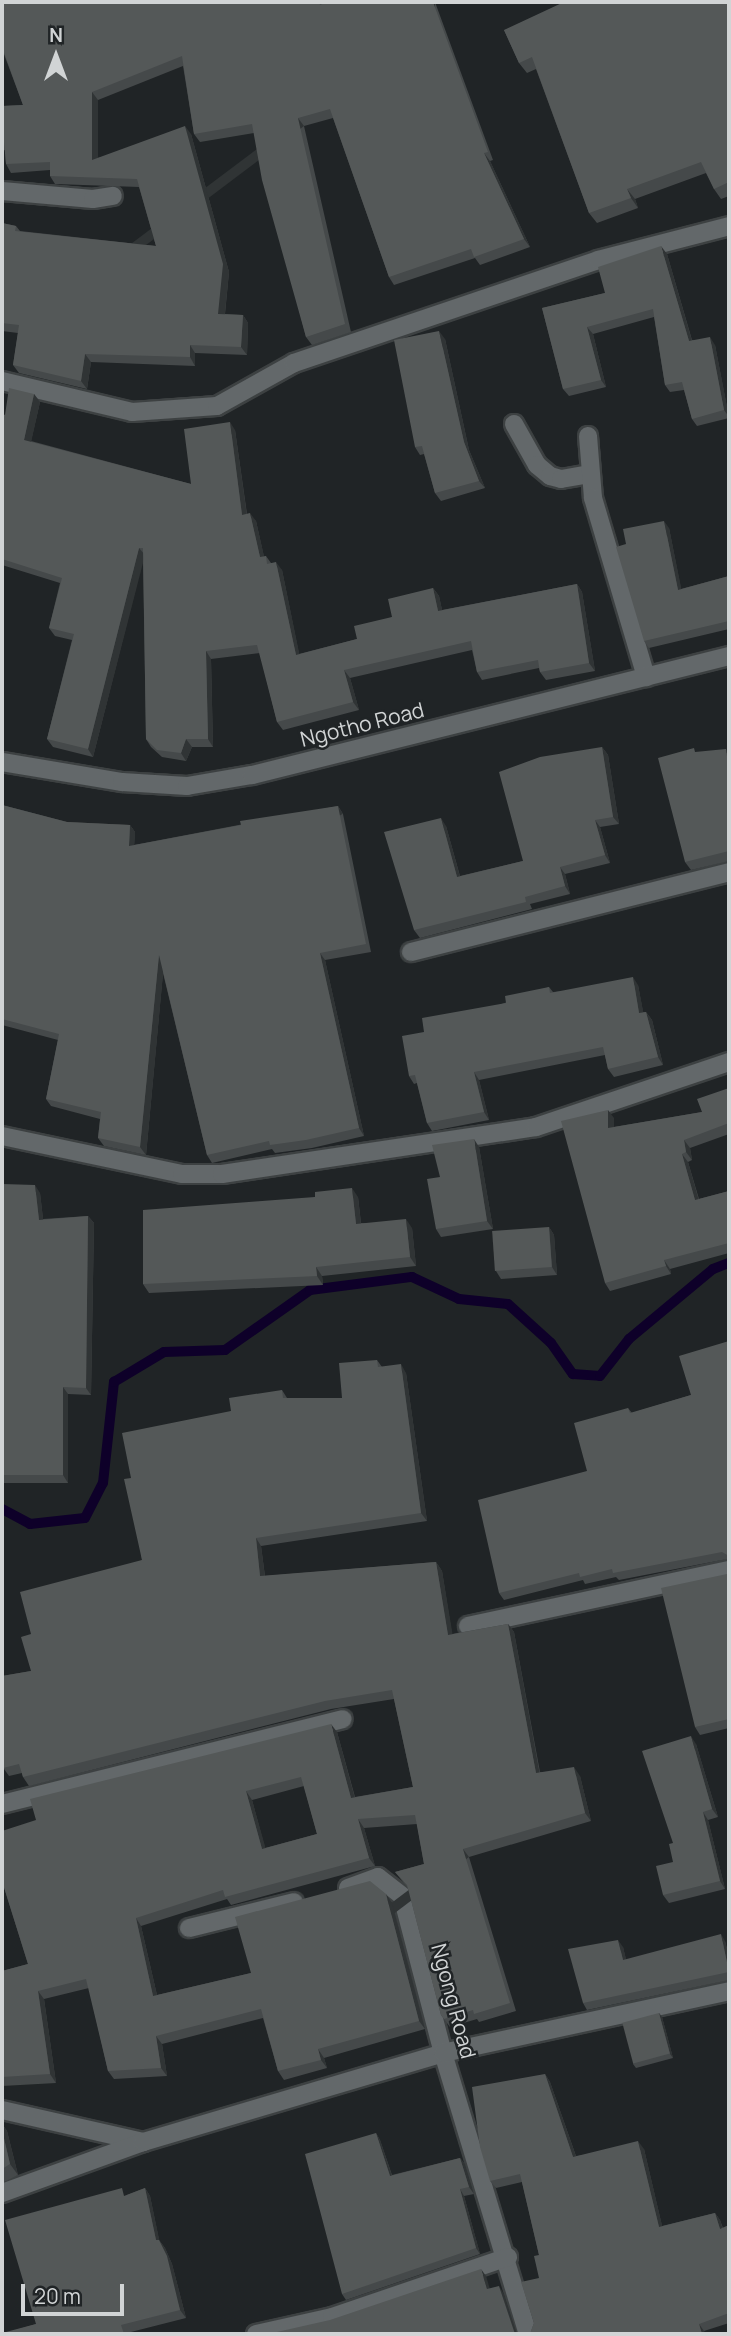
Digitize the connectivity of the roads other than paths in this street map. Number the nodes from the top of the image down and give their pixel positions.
1 (2, 191) edge
2 (113, 196) edge
3 (729, 226) edge
4 (2, 381) edge
5 (514, 424) dead end
6 (588, 436) dead end
7 (588, 474) junction
8 (729, 656) edge
9 (646, 677) junction
10 (2, 762) edge
11 (729, 872) edge
12 (411, 952) dead end
13 (729, 1062) edge
14 (2, 1136) edge
15 (729, 1570) edge
16 (468, 1626) dead end
17 (343, 1719) dead end
18 (2, 1804) edge
19 (188, 1928) dead end
20 (729, 1991) edge
21 (443, 2053) junction
22 (2, 2110) edge
23 (143, 2143) junction
24 (2, 2193) edge
25 (508, 2257) junction
26 (256, 2334) edge
27 (528, 2334) edge

1 - 2 street
3 - 4 street
5 - 7 street
6 - 7 street
7 - 9 street
8 - 9 street, Ngotho Road
9 - 10 street, Ngotho Road
11 - 12 street
13 - 14 street
15 - 16 street
17 - 18 street
19 - 21 street, Ngong Road
20 - 21 street
21 - 23 street
21 - 25 street, Ngong Road
22 - 23 street
23 - 24 street
25 - 26 street
25 - 27 street, Ngong Road

